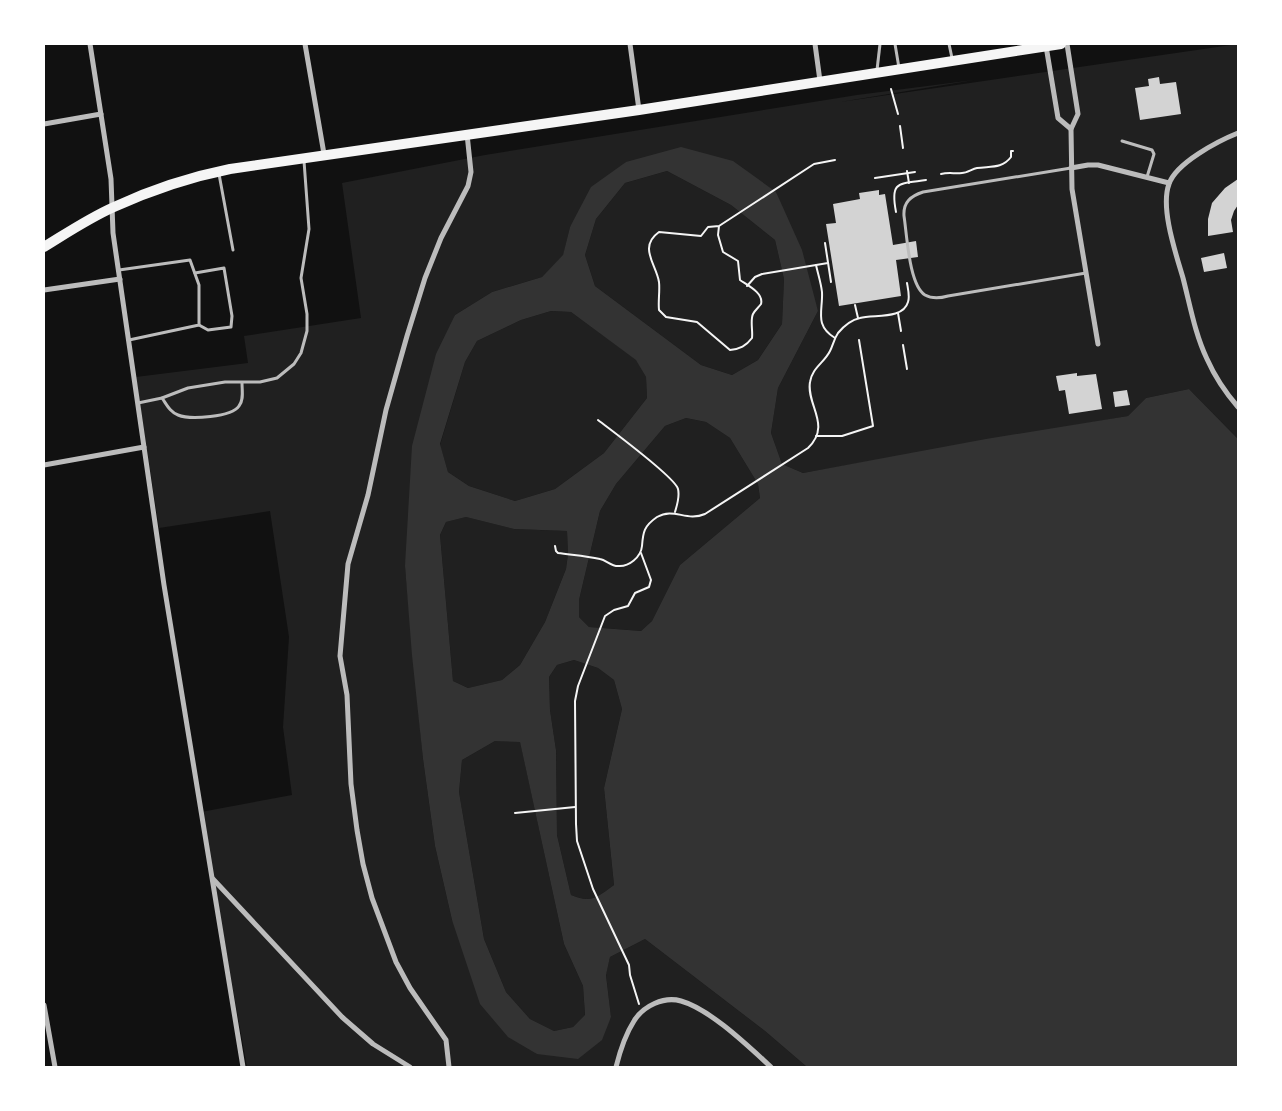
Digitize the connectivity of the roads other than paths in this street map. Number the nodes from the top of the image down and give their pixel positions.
1 (90, 44) edge
2 (305, 44) edge
3 (630, 44) edge
4 (815, 44) edge
5 (880, 44) edge
6 (895, 44) edge
7 (949, 44) edge
8 (1061, 44) edge
9 (1067, 44) edge
10 (1046, 46) junction
11 (952, 60) junction
12 (899, 68) junction
13 (877, 72) junction
14 (820, 81) junction
15 (639, 110) junction
16 (101, 114) junction
17 (44, 124) edge
18 (1071, 129) junction
19 (1238, 133) edge
20 (467, 134) junction
21 (1122, 141) dead end
22 (324, 154) junction
23 (303, 157) junction
24 (1071, 168) junction
25 (219, 171) junction
26 (1147, 177) junction
27 (1169, 183) junction
28 (112, 208) junction
29 (44, 247) edge
30 (233, 250) dead end
31 (119, 270) junction
32 (195, 273) junction
33 (1086, 273) junction
34 (120, 279) junction
35 (44, 290) edge
36 (199, 325) junction
37 (130, 340) junction
38 (1098, 344) dead end
39 (242, 383) junction
40 (162, 398) junction
41 (138, 403) junction
42 (1238, 407) edge
43 (144, 447) junction
44 (44, 465) edge
45 (213, 878) junction
46 (44, 1005) edge
47 (55, 1067) edge
48 (243, 1067) edge
49 (410, 1067) edge
50 (449, 1067) edge
51 (616, 1067) edge
52 (771, 1067) edge

1 - 16 street
2 - 22 street
3 - 15 street
4 - 14 street
5 - 13 lane
6 - 12 lane
7 - 11 lane
8 - 10 main road
9 - 18 street
10 - 11 main road
10 - 18 street
11 - 12 main road
12 - 13 main road
13 - 14 main road
14 - 15 main road
15 - 20 main road
16 - 17 street
16 - 28 street
18 - 24 street
19 - 27 street
20 - 22 main road
20 - 50 street
21 - 26 lane
22 - 23 main road
23 - 25 main road
23 - 39 lane
24 - 26 street
24 - 33 street
24 - 33 lane
25 - 28 main road
25 - 30 lane
26 - 27 street
27 - 42 street
28 - 29 main road
28 - 31 street
31 - 32 lane
31 - 34 street
32 - 36 lane
32 - 36 lane
33 - 38 street
34 - 35 street
34 - 37 street
36 - 37 lane
37 - 41 street
39 - 40 lane
39 - 40 lane
40 - 41 lane
41 - 43 street
43 - 44 street
43 - 45 street
45 - 48 street
45 - 49 street
46 - 47 street
51 - 52 street

